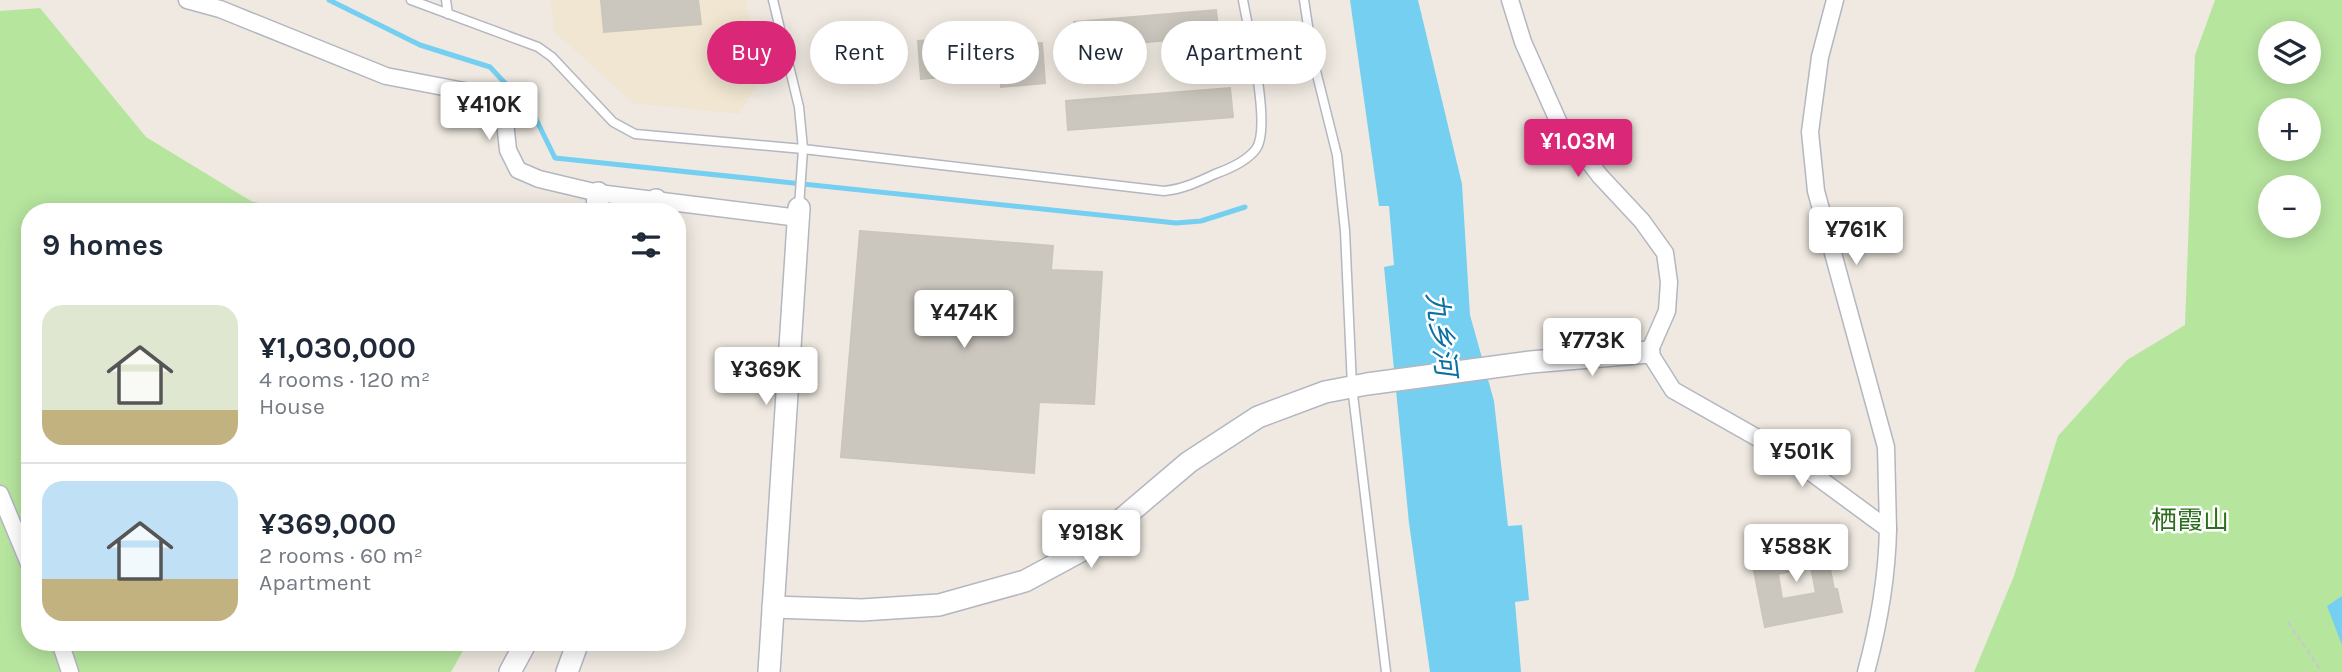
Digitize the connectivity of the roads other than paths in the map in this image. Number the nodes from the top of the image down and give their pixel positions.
1 (187, 0) edge
2 (411, 0) edge
3 (446, 0) edge
4 (773, 0) edge
5 (1243, 0) edge
6 (1304, 0) edge
7 (1510, 0) edge
8 (1835, 0) edge
9 (448, 14) junction
10 (803, 149) junction
11 (597, 202) edge
12 (686, 207) edge
13 (799, 213) junction
14 (1649, 352) junction
15 (1359, 385) junction
16 (0, 494) edge
17 (1888, 529) junction
18 (21, 544) edge
19 (772, 607) junction
20 (63, 651) edge
21 (521, 651) edge
22 (575, 651) edge
23 (70, 672) edge
24 (510, 672) edge
25 (567, 672) edge
26 (769, 672) edge
27 (1386, 672) edge
28 (1866, 672) edge

1 - 11 street
2 - 9 lane
3 - 9 lane
4 - 10 lane
5 - 10 lane
6 - 15 lane
7 - 14 street
8 - 17 street
9 - 10 lane
10 - 13 lane
12 - 13 street
13 - 19 street
14 - 15 street
14 - 17 street
15 - 19 street
15 - 27 lane
16 - 18 street
17 - 28 street
19 - 26 street
20 - 23 street
21 - 24 street
22 - 25 street

